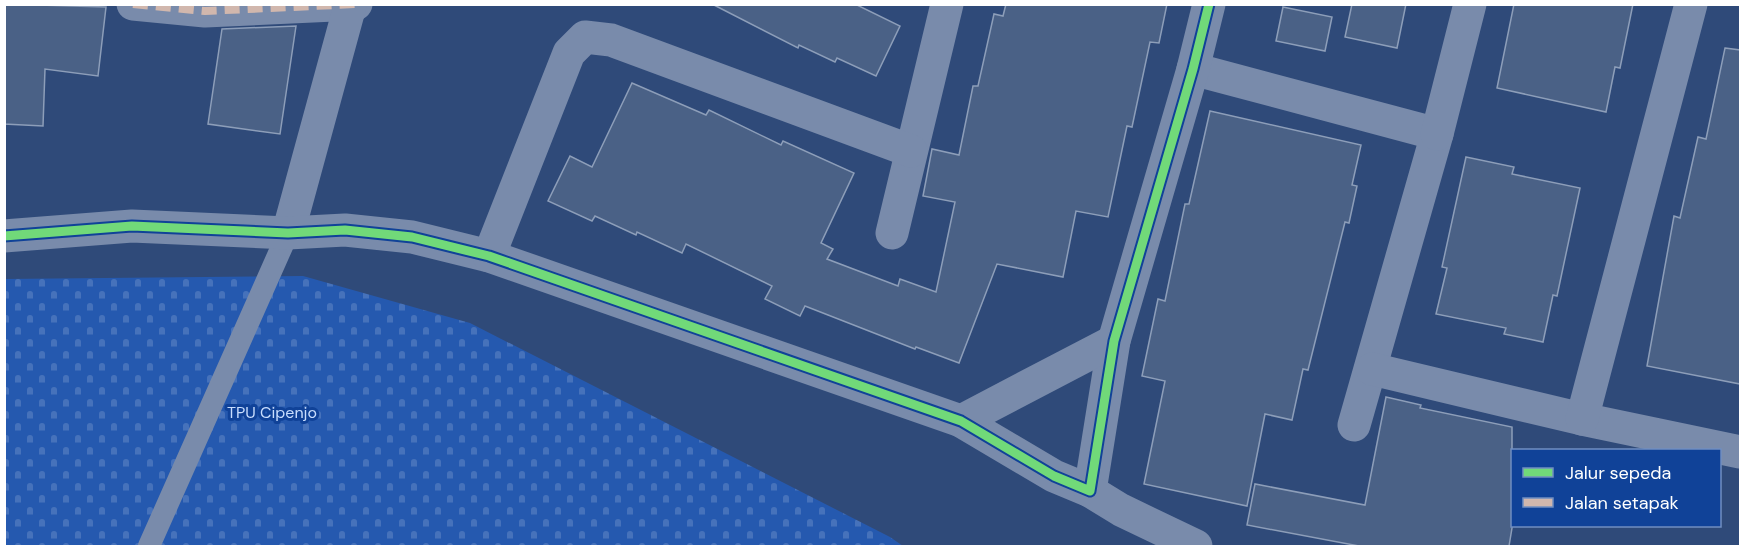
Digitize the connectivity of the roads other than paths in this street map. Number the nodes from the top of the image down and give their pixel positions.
1 (133, 4) edge
2 (947, 4) edge
3 (1209, 4) edge
4 (1470, 4) edge
5 (1691, 4) edge
6 (353, 5) edge
7 (1193, 69) junction
8 (1437, 134) junction
9 (911, 151) junction
10 (288, 233) junction
11 (892, 233) dead end
12 (4, 236) edge
13 (489, 256) junction
14 (1114, 341) junction
15 (1372, 369) junction
16 (1582, 419) junction
17 (961, 421) junction
18 (1354, 425) dead end
19 (1740, 452) edge
20 (1090, 491) junction
21 (149, 546) edge
22 (1196, 546) edge

1 - 6 street
2 - 9 street
3 - 7 street
4 - 8 street
5 - 16 street
6 - 10 street
7 - 8 street
7 - 14 street
8 - 15 street
9 - 11 street
9 - 13 street
10 - 12 street
10 - 13 street
10 - 21 lane
13 - 17 street
14 - 17 street
14 - 20 street
15 - 16 street
15 - 18 street
16 - 19 street
17 - 20 street
20 - 22 street

